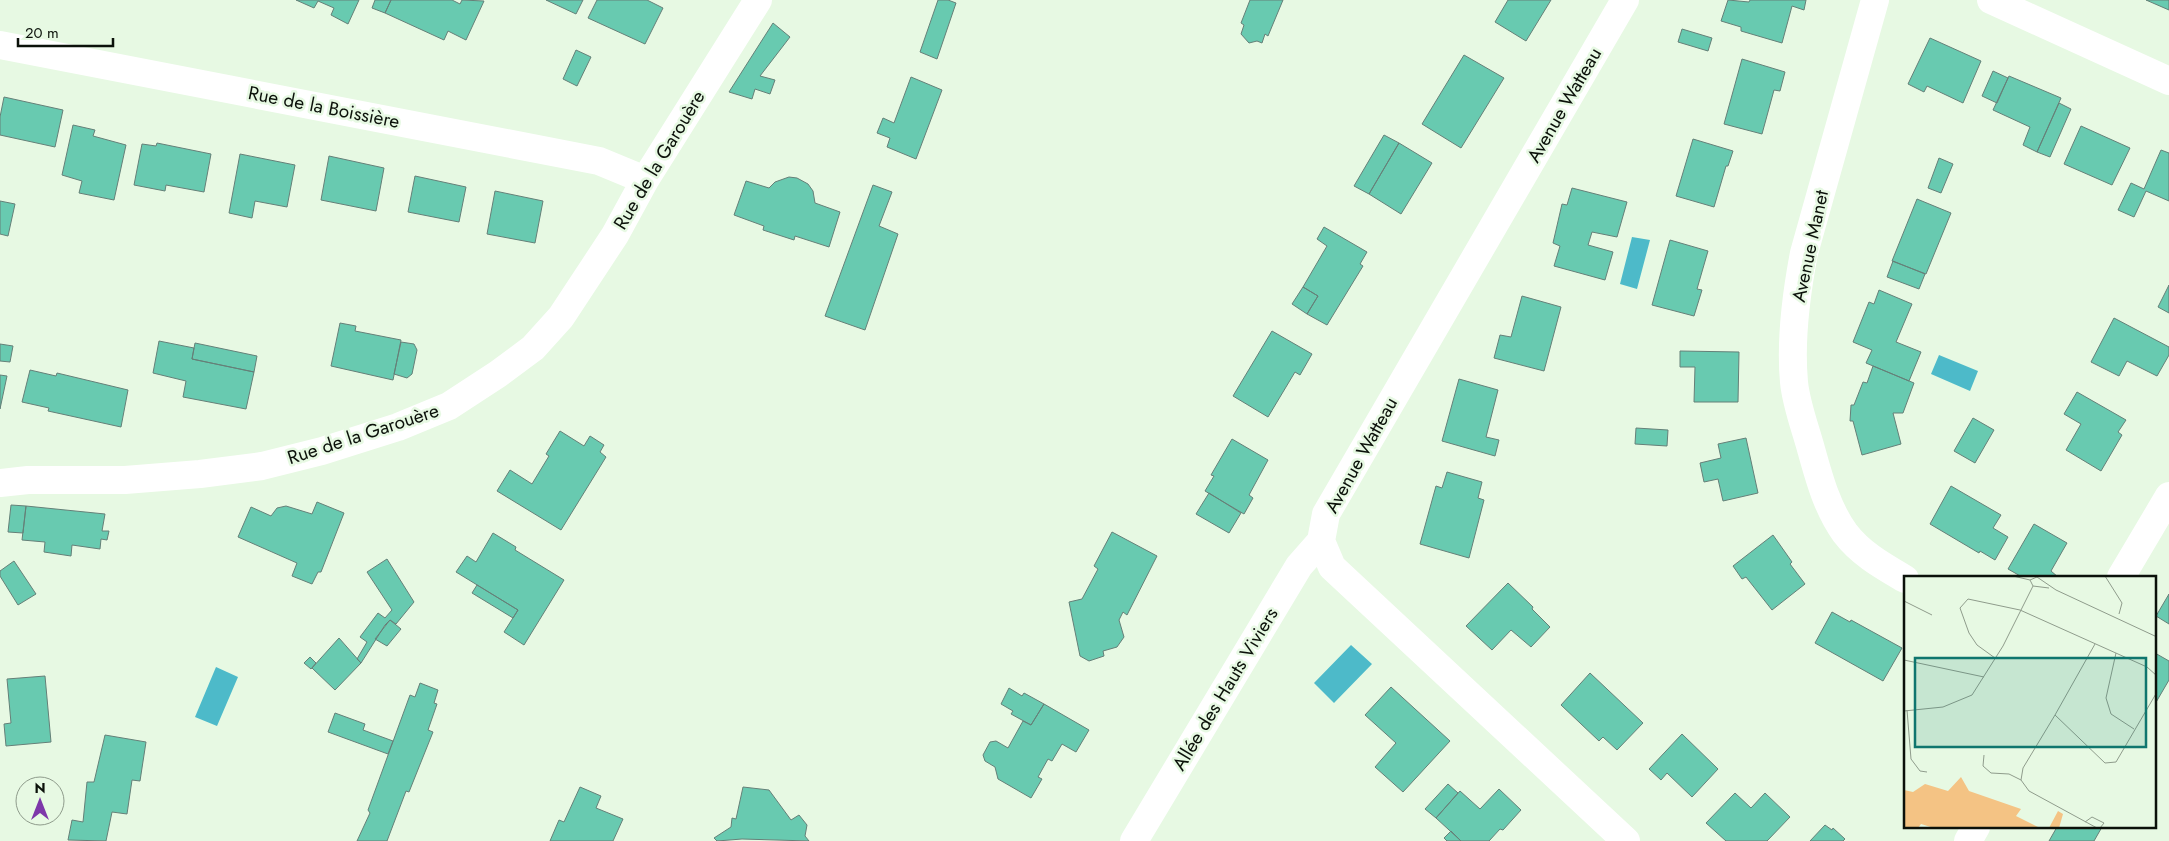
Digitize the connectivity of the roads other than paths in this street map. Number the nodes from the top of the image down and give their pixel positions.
1 (758, 0) edge
2 (1625, 0) edge
3 (1874, 0) edge
4 (1991, 0) edge
5 (0, 45) edge
6 (2169, 81) edge
7 (645, 180) junction
8 (0, 483) edge
9 (2169, 496) edge
10 (1321, 541) junction
11 (2121, 576) edge
12 (1904, 578) edge
13 (1975, 828) edge
14 (1134, 841) edge
15 (1626, 841) edge
16 (1968, 841) edge

1 - 7 street, Rue de la Garouère
2 - 10 street, Avenue Watteau
3 - 12 street, Avenue Manet
4 - 6 street
5 - 7 street, Rue de la Boissière
7 - 8 street, Rue de la Garouère
9 - 11 street
10 - 14 street, Allée des Hauts Viviers
10 - 15 street
13 - 16 street

